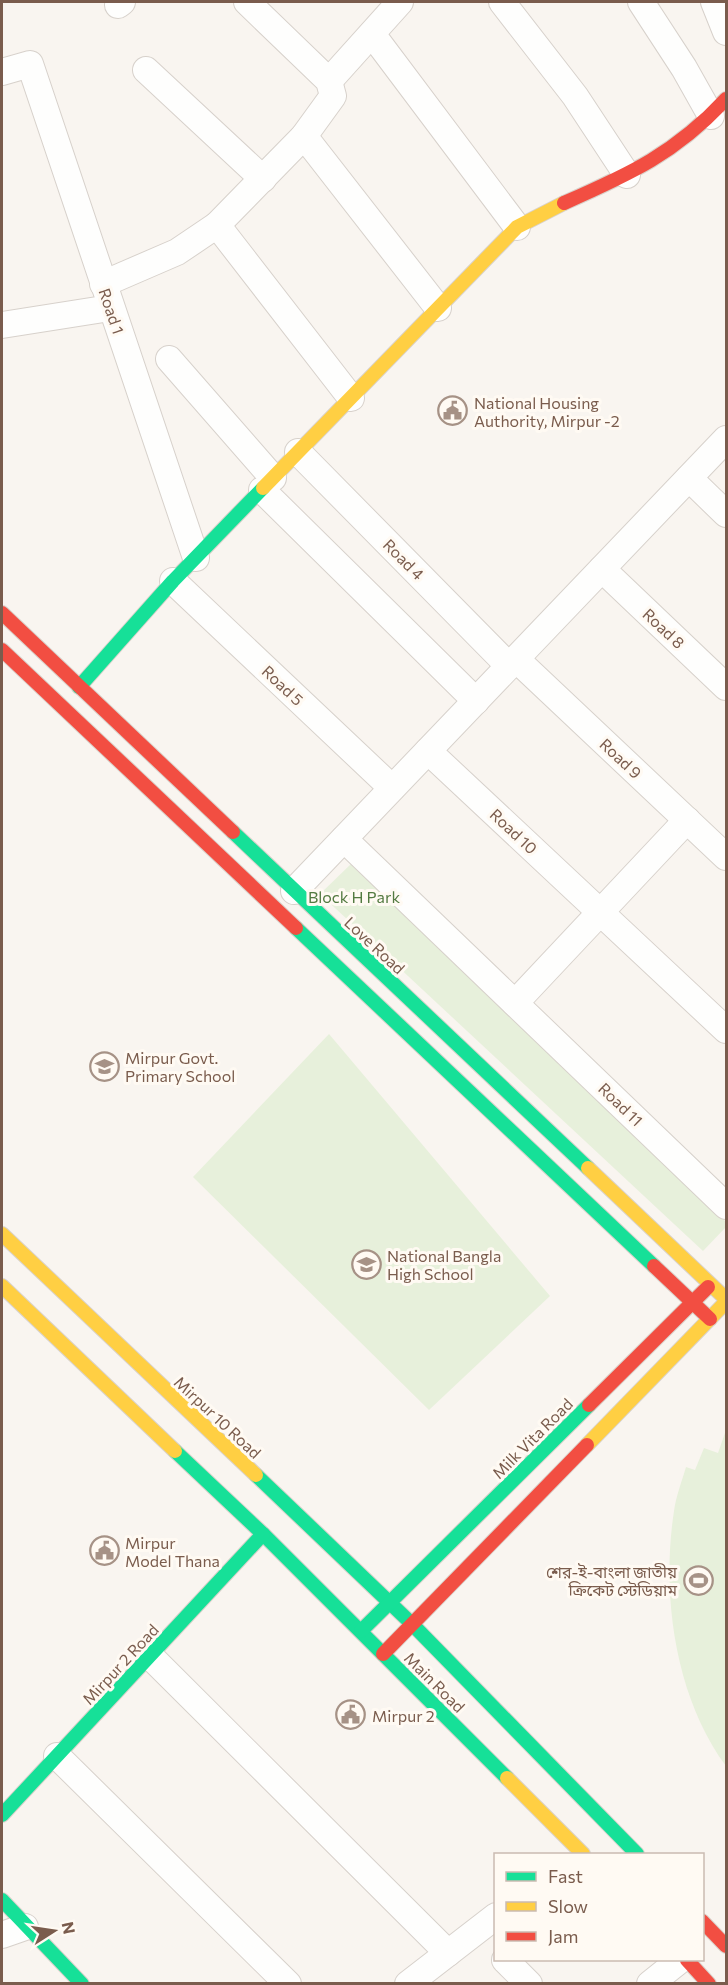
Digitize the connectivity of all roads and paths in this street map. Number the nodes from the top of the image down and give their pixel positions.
1 (247, 2) edge
2 (400, 2) edge
3 (502, 2) edge
4 (641, 2) edge
5 (714, 2) edge
6 (726, 32) edge
7 (372, 34) junction
8 (146, 70) dead end
9 (2, 72) edge
10 (329, 81) junction
11 (719, 107) edge
12 (304, 136) junction
13 (627, 175) junction
14 (263, 179) junction
15 (217, 225) junction
16 (517, 227) junction
17 (103, 284) junction
18 (110, 308) junction
19 (438, 308) junction
20 (2, 325) edge
21 (169, 359) dead end
22 (351, 398) junction
23 (726, 439) edge
24 (298, 452) junction
25 (688, 478) junction
26 (267, 484) junction
27 (726, 514) edge
28 (196, 558) junction
29 (602, 569) junction
30 (173, 581) junction
31 (2, 614) edge
32 (2, 650) edge
33 (512, 662) junction
34 (79, 687) junction
35 (726, 687) edge
36 (476, 700) junction
37 (428, 751) junction
38 (392, 788) junction
39 (687, 820) junction
40 (344, 839) junction
41 (726, 857) edge
42 (294, 891) junction
43 (276, 910) junction
44 (600, 911) junction
45 (515, 1002) junction
46 (726, 1030) edge
47 (726, 1206) edge
48 (2, 1234) edge
49 (715, 1280) junction
50 (2, 1286) edge
51 (726, 1300) edge
52 (693, 1301) junction
53 (710, 1319) junction
54 (153, 1391) junction
55 (134, 1411) junction
56 (263, 1534) junction
57 (389, 1604) junction
58 (412, 1624) junction
59 (361, 1631) junction
60 (383, 1654) junction
61 (150, 1656) junction
62 (57, 1756) junction
63 (2, 1815) edge
64 (579, 1853) edge
65 (636, 1853) edge
66 (2, 1900) edge
67 (486, 1923) edge
68 (704, 1923) edge
69 (13, 1931) edge
70 (494, 1946) edge
71 (726, 1946) edge
72 (448, 1953) junction
73 (507, 1961) edge
74 (678, 1961) edge
75 (689, 1961) edge
76 (82, 1983) edge
77 (288, 1983) edge
78 (408, 1983) edge
79 (529, 1983) edge
80 (650, 1983) edge
81 (709, 1983) edge

1 - 10 street
2 - 7 street
3 - 13 street
4 - 11 street
5 - 6 street
7 - 10 street
7 - 16 street
8 - 14 street
9 - 17 street, Road 1
10 - 12 street
11 - 13 street
12 - 14 street
12 - 19 street
13 - 16 street
14 - 15 street
15 - 17 street
15 - 22 street
16 - 19 street
17 - 18 street, Road 1
18 - 20 street
18 - 28 street, Road 1
19 - 22 street
21 - 26 street
22 - 24 street
23 - 25 street
24 - 26 street
24 - 33 street, Road 4
25 - 27 street
25 - 29 street
26 - 28 street
26 - 36 street
28 - 30 street
29 - 33 street
29 - 35 street, Road 8
30 - 34 street
30 - 38 street, Road 5
31 - 34 street, Love Road
32 - 43 street
33 - 36 street
33 - 39 street, Road 9
34 - 42 street, Love Road
36 - 37 street
37 - 38 street
37 - 44 street, Road 10
38 - 40 street
39 - 41 street, Road 9
39 - 44 street
40 - 42 street
40 - 45 street, Road 11
42 - 43 street
42 - 49 street, Love Road
43 - 52 street
44 - 45 street
44 - 46 street, Road 10
45 - 47 street, Road 11
48 - 54 street, Mirpur 10 Road
49 - 51 street, Love Road
49 - 52 street, Milk Vita Road
50 - 55 street
51 - 53 street
52 - 53 street
52 - 57 street, Milk Vita Road
53 - 58 street
54 - 55 street
54 - 57 street, Mirpur 10 Road
55 - 56 street
56 - 59 street, Main Road
56 - 61 street, Mirpur 2 Road
57 - 58 street, Mirpur 10 Road
57 - 59 street, Milk Vita Road
58 - 60 street
58 - 65 street, Main Road
59 - 60 street, Main Road
60 - 64 street, Main Road
61 - 62 street, Mirpur 2 Road
61 - 72 street
62 - 63 street, Mirpur 2 Road
62 - 77 street
66 - 69 street
67 - 70 street
67 - 72 street
68 - 71 street
69 - 76 street
72 - 78 street
73 - 79 street
74 - 80 street
75 - 81 street

